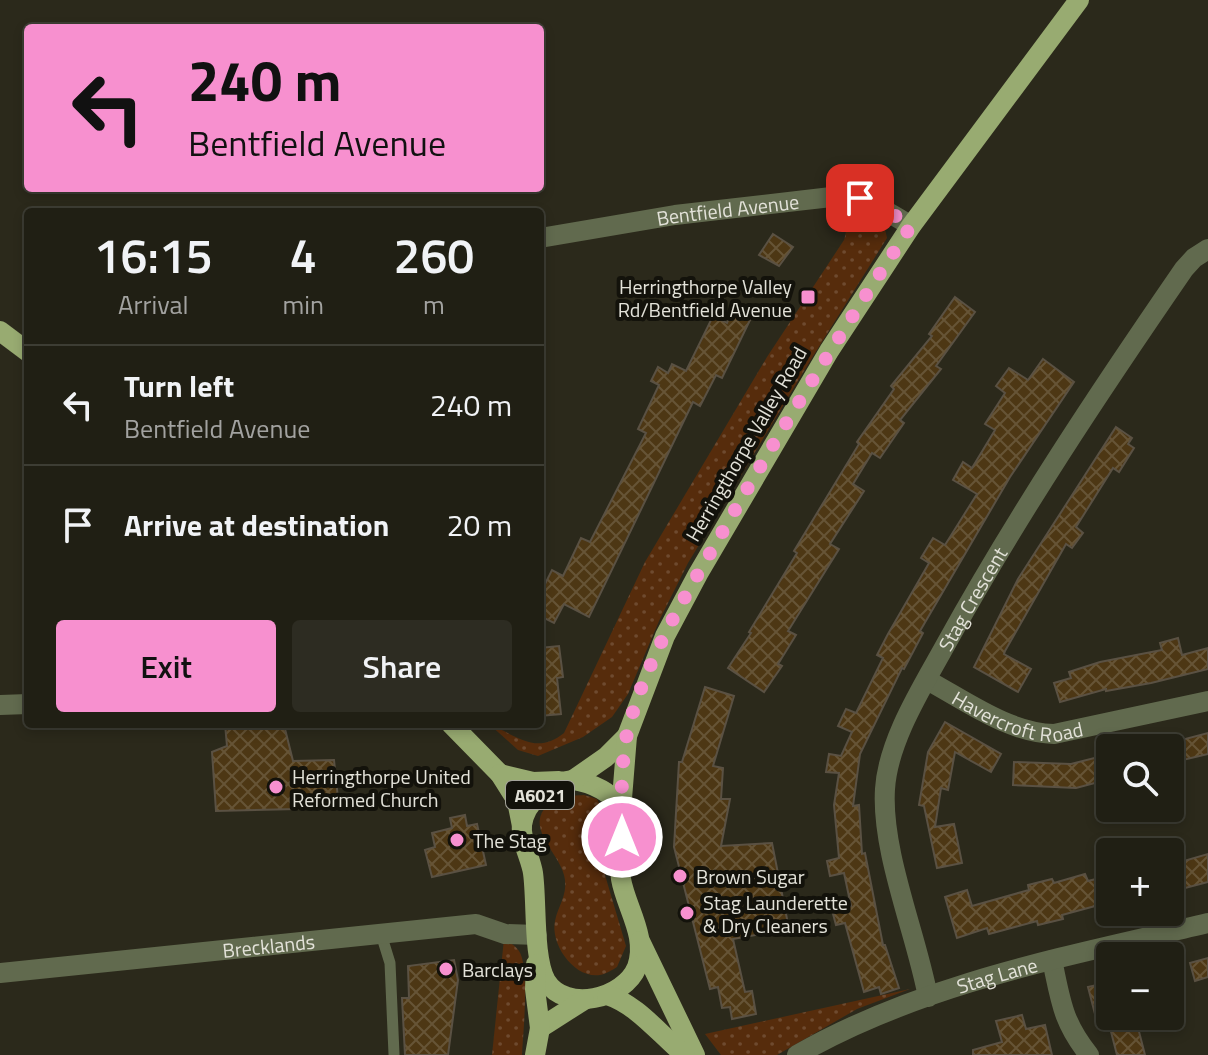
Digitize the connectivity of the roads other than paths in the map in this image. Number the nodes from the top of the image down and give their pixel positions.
1 (1079, 0) edge
2 (911, 226) junction
3 (544, 237) edge
4 (1208, 249) edge
5 (1, 333) edge
6 (24, 349) edge
7 (927, 680) junction
8 (1208, 701) edge
9 (24, 704) edge
10 (0, 705) edge
11 (455, 728) edge
12 (627, 736) junction
13 (500, 774) junction
14 (567, 781) junction
15 (621, 811) junction
16 (522, 826) junction
17 (1208, 923) edge
18 (381, 934) junction
19 (640, 941) junction
20 (537, 943) junction
21 (1052, 960) junction
22 (0, 973) edge
23 (607, 995) junction
24 (928, 997) junction
25 (584, 1000) junction
26 (540, 1028) junction
27 (394, 1054) edge
28 (535, 1055) edge
29 (685, 1055) edge
30 (695, 1055) edge
31 (797, 1055) edge
32 (1089, 1055) edge

1 - 2 main road, Herringthorpe Valley Road
2 - 3 street, Bentfield Avenue
2 - 12 main road, Herringthorpe Valley Road
4 - 7 street, Stag Crescent
5 - 6 main road
7 - 8 street, Havercroft Road
7 - 24 street, Stag Crescent
9 - 10 street
11 - 13 main road, A6021
12 - 14 main road, Herringthorpe Valley Road
12 - 15 main road, Herringthorpe Valley Road
13 - 14 main road, A6021
13 - 16 main road, A6021
14 - 15 main road, A6021
14 - 16 main road, A6021
15 - 19 main road, Herringthorpe Valley Road
16 - 20 main road, A6021
17 - 21 street, Stag Lane
18 - 20 street, Brecklands
18 - 22 street, Brecklands
18 - 27 lane
19 - 23 main road
19 - 30 main road, Herringthorpe Valley Road
20 - 25 main road, A6021
20 - 26 main road
21 - 24 street, Stag Lane
21 - 32 street
23 - 25 main road
23 - 29 main road
24 - 31 street, Stag Lane
25 - 26 main road
26 - 28 main road

